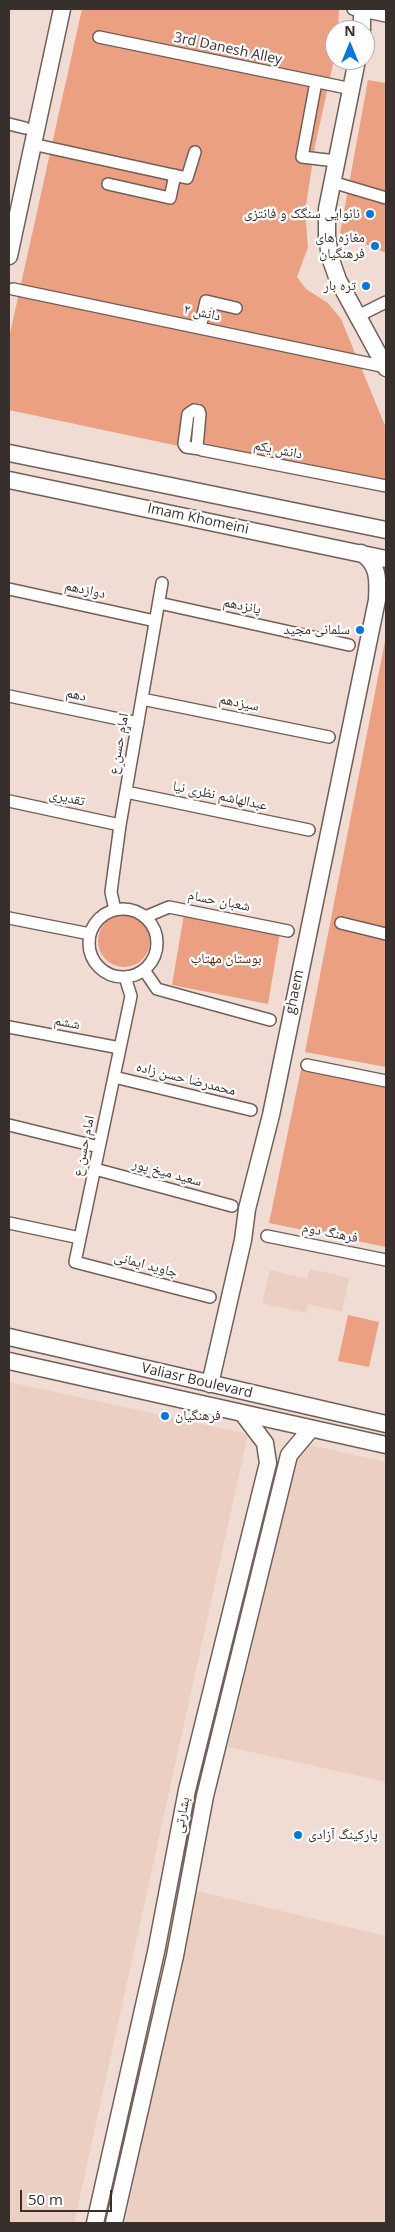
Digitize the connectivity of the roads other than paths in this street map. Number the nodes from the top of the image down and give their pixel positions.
1 (62, 9) edge
2 (359, 9) edge
3 (386, 16) edge
4 (99, 37) dead end
5 (355, 70) edge
6 (316, 82) junction
7 (352, 90) junction
8 (9, 124) edge
9 (25, 128) dead end
10 (32, 144) junction
11 (195, 152) dead end
12 (336, 161) junction
13 (175, 175) junction
14 (332, 182) junction
15 (108, 184) dead end
16 (386, 198) edge
17 (9, 256) edge
18 (13, 289) dead end
19 (386, 302) edge
20 (236, 308) dead end
21 (358, 316) junction
22 (200, 328) junction
23 (386, 367) edge
24 (200, 414) dead end
25 (9, 453) edge
26 (9, 480) edge
27 (386, 486) edge
28 (386, 530) edge
29 (361, 553) junction
30 (386, 559) edge
31 (162, 583) dead end
32 (9, 589) edge
33 (382, 596) edge
34 (159, 603) junction
35 (156, 621) junction
36 (349, 645) dead end
37 (9, 696) edge
38 (142, 699) junction
39 (138, 723) junction
40 (329, 737) dead end
41 (126, 792) junction
42 (9, 801) edge
43 (120, 825) junction
44 (309, 830) dead end
45 (115, 910) junction
46 (145, 917) junction
47 (9, 918) edge
48 (341, 923) dead end
49 (288, 930) dead end
50 (90, 934) junction
51 (386, 934) edge
52 (144, 970) junction
53 (125, 977) junction
54 (270, 1020) dead end
55 (9, 1027) edge
56 (120, 1048) junction
57 (308, 1065) dead end
58 (114, 1077) junction
59 (386, 1080) edge
60 (250, 1110) dead end
61 (9, 1125) edge
62 (99, 1147) junction
63 (94, 1169) junction
64 (232, 1206) dead end
65 (9, 1223) edge
66 (267, 1236) dead end
67 (80, 1238) junction
68 (386, 1260) edge
69 (75, 1262) joint
70 (210, 1298) dead end
71 (9, 1327) edge
72 (16, 1339) edge
73 (9, 1361) edge
74 (210, 1384) junction
75 (243, 1414) junction
76 (384, 1423) edge
77 (310, 1430) junction
78 (386, 1446) edge
79 (156, 1952) junction
80 (175, 1956) junction
81 (95, 2223) edge
82 (114, 2223) edge

1 - 10 street
2 - 3 street
4 - 6 street, 3rd Danesh Alley
5 - 7 street
6 - 7 street, 3rd Danesh Alley
6 - 12 street
7 - 12 street
8 - 9 street
10 - 13 street
10 - 17 street
11 - 13 street
12 - 14 street
13 - 15 street
14 - 16 street
14 - 21 street
18 - 22 street, دانش ۲
19 - 21 street
20 - 22 street
21 - 23 street
22 - 23 street, دانش ۲
24 - 27 street, دانش یکم
25 - 28 street, Imam Khomeini
26 - 29 street, Imam Khomeini
29 - 30 street, Imam Khomeini
29 - 33 street, ghaem
31 - 34 street, امام حسن ع
32 - 35 street, دوازدهم
33 - 74 street, ghaem
34 - 35 street, امام حسن ع
34 - 36 street, پانزدهم
35 - 38 street, امام حسن ع
37 - 39 street, دهم
38 - 39 street, امام حسن ع
38 - 40 street, سیزدهم
39 - 41 street, امام حسن ع
41 - 43 street, امام حسن ع
41 - 44 street, عبدالهاشم نظری نیا
42 - 43 street, تقدیری
43 - 45 street, امام حسن ع
45 - 46 street
45 - 50 street
46 - 49 street, شعبان حسام
46 - 52 street
47 - 50 street
48 - 51 street
50 - 53 street
52 - 53 street
52 - 54 street
53 - 56 street, امام حسن ع
55 - 56 street, ششم
56 - 58 street, امام حسن ع
57 - 59 street
58 - 60 street, محمدرضا حسن زاده
58 - 62 street, امام حسن ع
61 - 62 street
62 - 63 street, امام حسن ع
63 - 64 street, سعید میخ پور
63 - 67 street, امام حسن ع
65 - 67 street
66 - 68 street, فرهنگ دوم
67 - 69 street, امام حسن ع
69 - 70 street, جاوید ایمانی
71 - 72 street
72 - 74 street, Valiasr Boulevard
73 - 75 street, Valiasr Boulevard
74 - 76 street, Valiasr Boulevard
75 - 77 street, Valiasr Boulevard
75 - 79 street, بشارتی
77 - 78 street, Valiasr Boulevard
77 - 80 street, بشارتی
79 - 80 street
79 - 81 street, بشارتی
80 - 82 street, بشارتی

